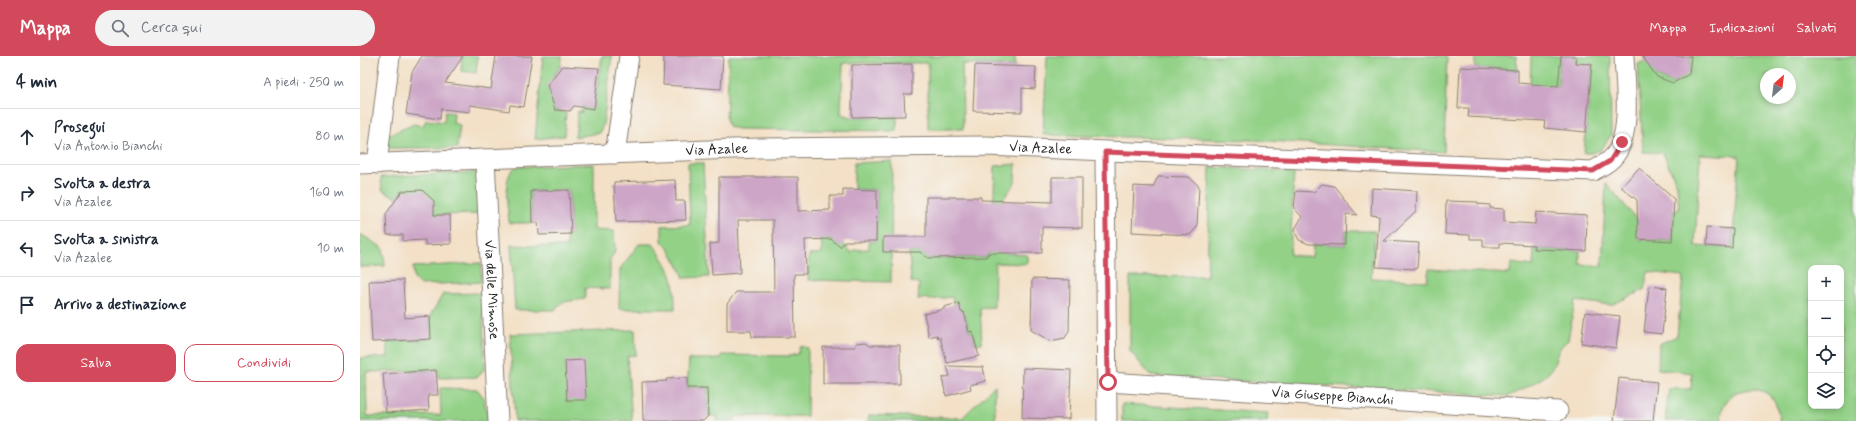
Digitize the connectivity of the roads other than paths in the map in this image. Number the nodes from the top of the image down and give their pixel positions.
1 (390, 56) edge
2 (629, 56) edge
3 (1624, 56) edge
4 (1105, 152) junction
5 (615, 154) junction
6 (485, 159) junction
7 (368, 164) edge
8 (1108, 382) junction
9 (1558, 411) dead end
10 (498, 421) edge
11 (1107, 421) edge

1 - 7 street
2 - 5 street
3 - 4 street, Via Azalee
4 - 5 street, Via Azalee
4 - 8 street
5 - 6 street, Via Azalee
6 - 7 street, Via Azalee
6 - 10 street, Via delle Mimose
8 - 9 street, Via Giuseppe Bianchi
8 - 11 street

